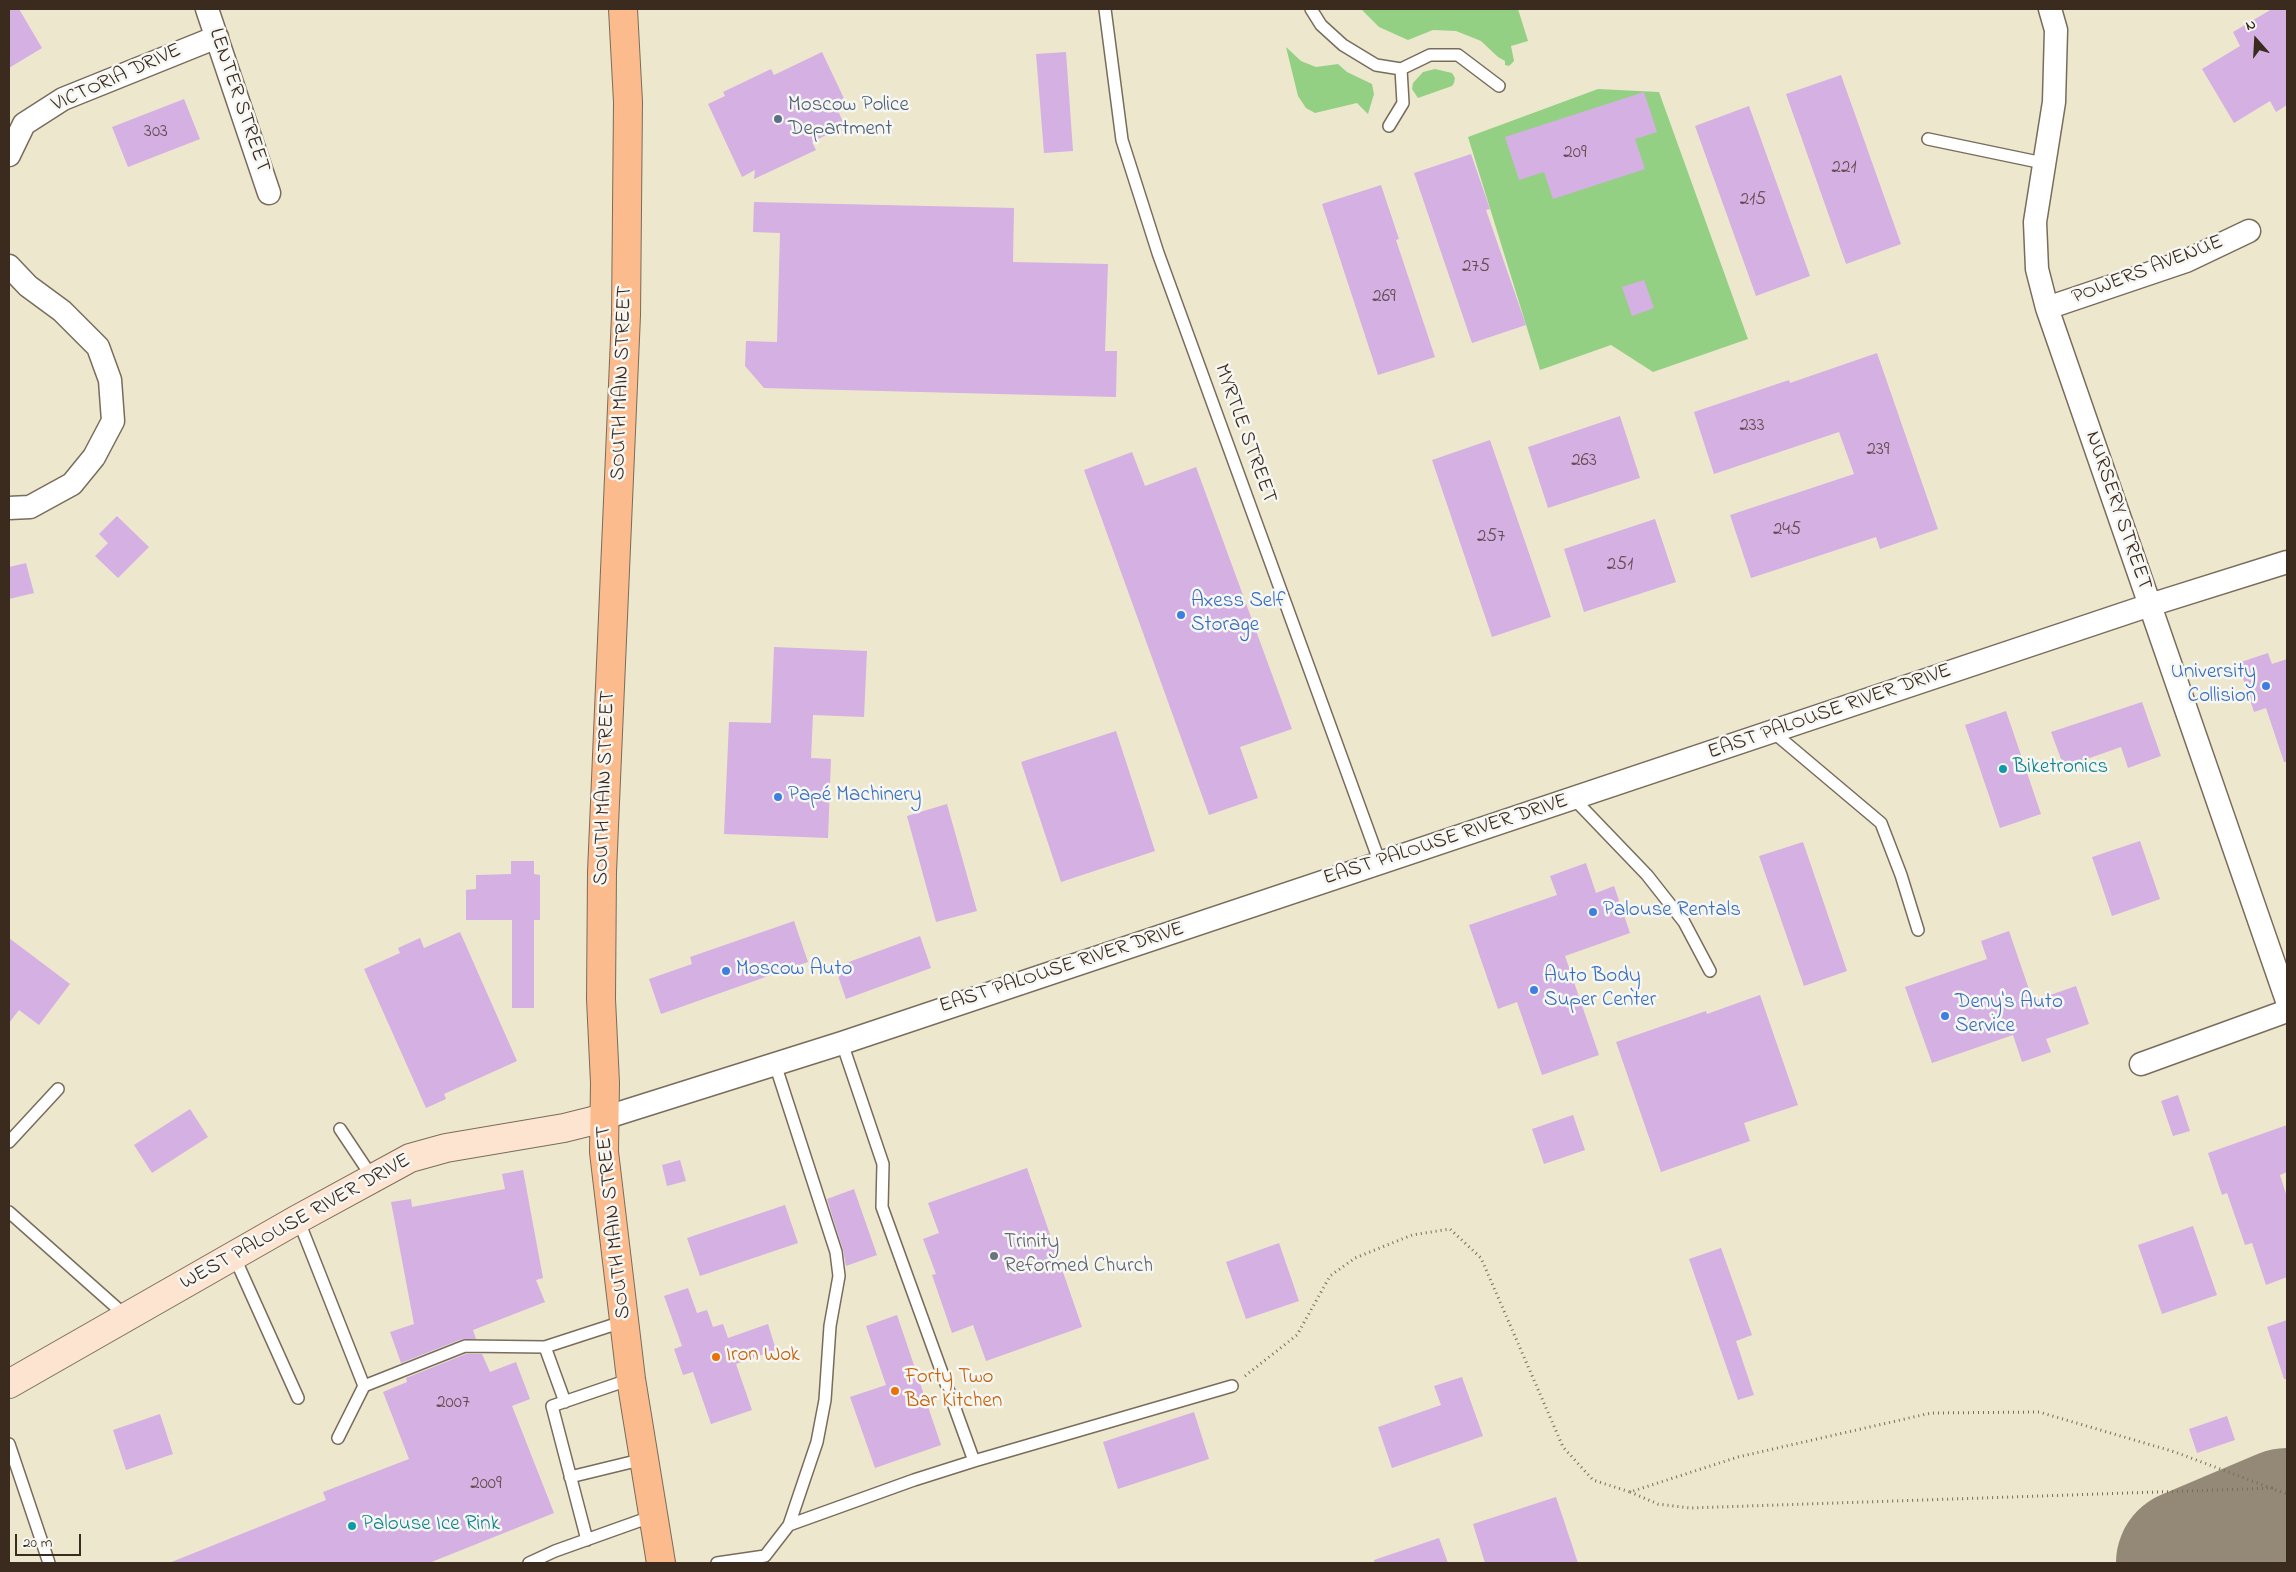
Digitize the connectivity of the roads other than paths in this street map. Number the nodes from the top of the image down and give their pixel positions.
1 (207, 9) edge
2 (623, 9) edge
3 (1105, 9) edge
4 (1311, 9) edge
5 (2050, 9) edge
6 (217, 37) junction
7 (1401, 69) junction
8 (1499, 86) dead end
9 (1389, 126) dead end
10 (1928, 139) dead end
11 (9, 155) edge
12 (2043, 163) junction
13 (269, 192) dead end
14 (2249, 231) dead end
15 (9, 266) edge
16 (2046, 308) junction
17 (9, 508) edge
18 (2287, 562) edge
19 (2150, 605) junction
20 (1773, 732) junction
21 (1574, 799) junction
22 (1380, 863) junction
23 (1918, 930) dead end
24 (1710, 971) dead end
25 (2287, 1001) edge
26 (2287, 1012) edge
27 (842, 1043) junction
28 (775, 1064) junction
29 (2141, 1064) dead end
30 (58, 1089) dead end
31 (604, 1118) junction
32 (340, 1129) dead end
33 (9, 1142) edge
34 (372, 1177) junction
35 (9, 1212) edge
36 (298, 1219) junction
37 (234, 1256) junction
38 (126, 1316) junction
39 (625, 1320) junction
40 (545, 1347) junction
41 (631, 1379) junction
42 (9, 1384) edge
43 (364, 1386) junction
44 (1232, 1386) road end
45 (298, 1398) dead end
46 (565, 1402) junction
47 (338, 1438) dead end
48 (9, 1444) edge
49 (644, 1458) junction
50 (974, 1461) junction
51 (570, 1477) junction
52 (653, 1516) junction
53 (789, 1525) junction
54 (587, 1540) junction
55 (770, 1560) edge
56 (49, 1563) edge
57 (529, 1563) edge
58 (661, 1563) edge
59 (717, 1563) edge

1 - 6 street, LENTER STREET
2 - 31 highway, SOUTH MAIN STREET
3 - 22 lane, MYRTLE STREET
4 - 7 lane
5 - 12 street, NURSERY STREET
6 - 11 street, VICTORIA DRIVE
6 - 13 street, LENTER STREET
7 - 8 lane
7 - 9 lane
10 - 12 lane
12 - 16 street, NURSERY STREET
14 - 16 street, POWERS AVENUE
15 - 17 street
16 - 19 street, NURSERY STREET
18 - 19 street, EAST PALOUSE RIVER DRIVE
19 - 20 street, EAST PALOUSE RIVER DRIVE
19 - 25 street, NURSERY STREET
20 - 21 street, EAST PALOUSE RIVER DRIVE
20 - 23 lane
21 - 22 street, EAST PALOUSE RIVER DRIVE
21 - 24 lane
22 - 27 street, EAST PALOUSE RIVER DRIVE
26 - 29 street
27 - 28 street, EAST PALOUSE RIVER DRIVE
27 - 50 lane
28 - 31 street, EAST PALOUSE RIVER DRIVE
28 - 53 lane
30 - 33 lane
31 - 34 street, WEST PALOUSE RIVER DRIVE
31 - 39 highway, SOUTH MAIN STREET
32 - 34 lane
34 - 36 street, WEST PALOUSE RIVER DRIVE
35 - 38 lane
36 - 37 street, WEST PALOUSE RIVER DRIVE
36 - 43 lane
37 - 38 street, WEST PALOUSE RIVER DRIVE
37 - 45 lane
38 - 42 street, WEST PALOUSE RIVER DRIVE
39 - 40 lane
39 - 41 highway, SOUTH MAIN STREET
40 - 43 lane
40 - 46 lane
41 - 46 lane
41 - 49 highway, SOUTH MAIN STREET
43 - 47 lane
44 - 50 lane
46 - 51 lane
48 - 56 lane
49 - 51 lane
49 - 52 highway, SOUTH MAIN STREET
50 - 53 lane
51 - 54 lane
52 - 54 lane
52 - 58 highway, SOUTH MAIN STREET
53 - 55 lane
54 - 57 lane
55 - 59 lane

